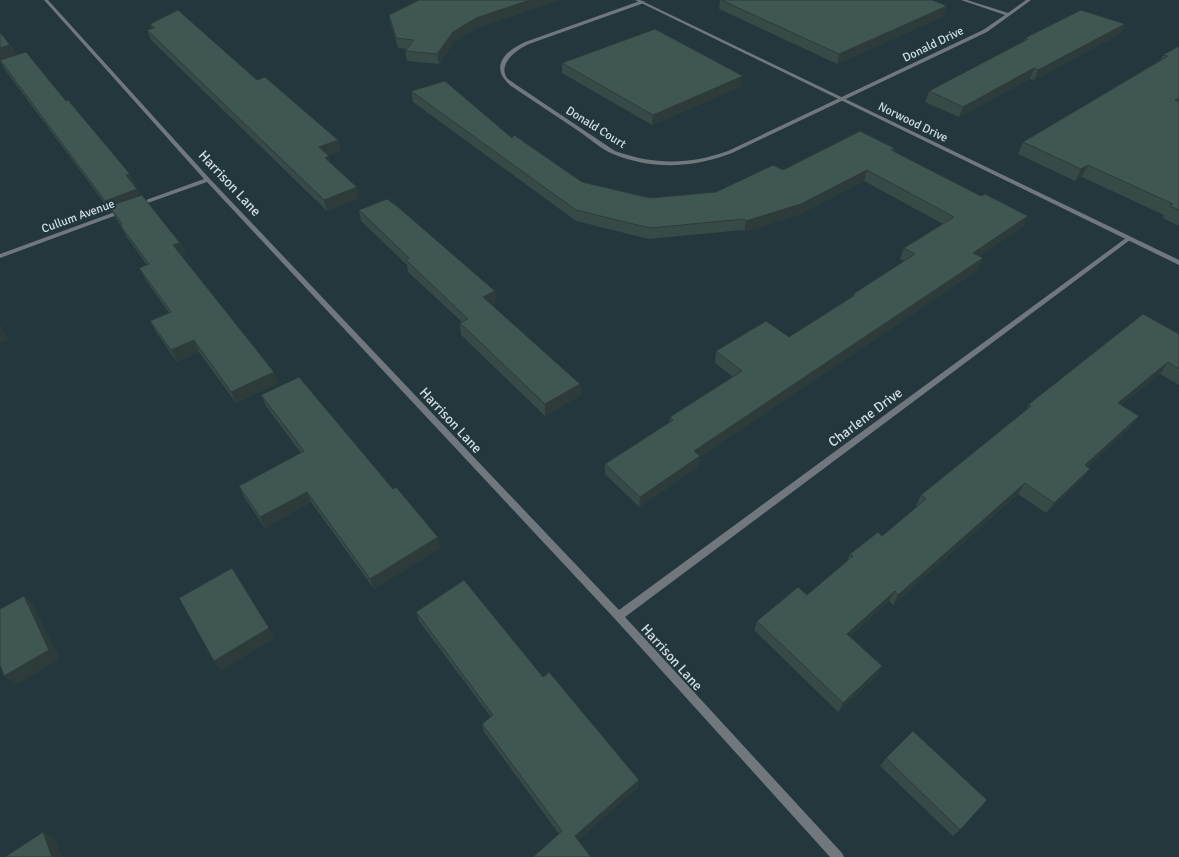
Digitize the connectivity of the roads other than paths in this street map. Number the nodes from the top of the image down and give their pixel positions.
1 (46, 0) edge
2 (964, 0) edge
3 (1030, 0) edge
4 (639, 1) edge
5 (1009, 15) junction
6 (842, 99) junction
7 (208, 180) junction
8 (134, 207) edge
9 (126, 210) edge
10 (1128, 239) junction
11 (0, 256) edge
12 (1179, 263) edge
13 (618, 616) junction
14 (838, 857) edge

1 - 7 street, Harrison Lane
2 - 5 street
3 - 5 street, Donald Drive
4 - 6 street, Norwood Drive
4 - 6 street, Donald Court
5 - 6 street, Donald Drive
6 - 10 street, Norwood Drive
7 - 8 street, Cullum Avenue
7 - 13 street, Harrison Lane
9 - 11 street, Cullum Avenue
10 - 12 street, Norwood Drive
10 - 13 street, Charlene Drive
13 - 14 street, Harrison Lane

